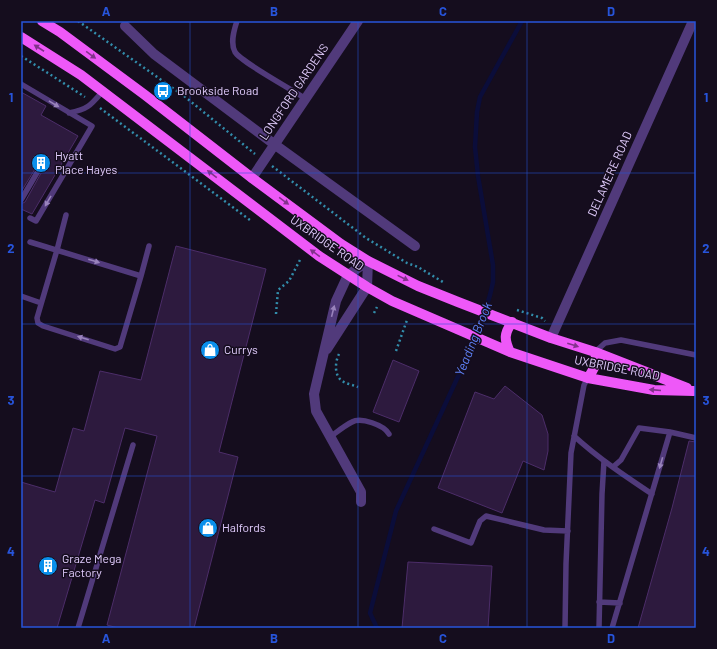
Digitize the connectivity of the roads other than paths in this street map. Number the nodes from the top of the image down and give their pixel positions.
1 (42, 21) edge
2 (237, 21) edge
3 (358, 21) edge
4 (693, 21) edge
5 (124, 26) dead end
6 (21, 37) edge
7 (21, 84) edge
8 (102, 92) junction
9 (306, 98) junction
10 (68, 113) junction
11 (274, 144) junction
12 (41, 166) dead end
13 (252, 178) junction
14 (21, 200) edge
15 (66, 215) dead end
16 (30, 218) dead end
17 (30, 242) dead end
18 (149, 246) dead end
19 (416, 246) dead end
20 (57, 250) junction
21 (368, 261) junction
22 (348, 275) junction
23 (141, 276) junction
24 (367, 287) junction
25 (21, 296) edge
26 (41, 303) junction
27 (512, 322) junction
28 (551, 338) junction
29 (510, 352) junction
30 (595, 352) junction
31 (696, 355) edge
32 (323, 356) junction
33 (588, 378) junction
34 (695, 391) edge
35 (670, 432) junction
36 (389, 434) dead end
37 (574, 436) junction
38 (330, 437) junction
39 (696, 438) edge
40 (133, 445) dead end
41 (604, 462) junction
42 (613, 467) junction
43 (652, 494) junction
44 (361, 502) dead end
45 (434, 529) dead end
46 (568, 531) junction
47 (599, 602) junction
48 (620, 603) junction
49 (78, 628) edge
50 (565, 628) edge
51 (599, 628) edge
52 (612, 628) edge

1 -> 13 main road, UXBRIDGE ROAD
2 - 9 lane
3 - 9 street, LONGFORD GARDENS
4 - 28 street, DELAMERE ROAD
5 - 11 street
8 -> 6 main road, UXBRIDGE ROAD
7 -> 10 lane
8 - 10 lane
22 -> 8 main road, UXBRIDGE ROAD
9 - 11 street, LONGFORD GARDENS
10 -> 16 lane
11 - 13 street, LONGFORD GARDENS
11 - 19 street
12 - 14 lane
13 -> 21 main road, UXBRIDGE ROAD
15 - 20 lane
17 - 20 lane
18 - 23 lane
20 -> 23 lane
20 - 26 lane
21 - 22 street
21 - 24 street
21 -> 27 main road, UXBRIDGE ROAD
22 - 24 main road, UXBRIDGE ROAD
32 -> 22 street
23 -> 26 lane
24 - 29 main road, UXBRIDGE ROAD
24 - 32 street
25 - 26 lane
27 - 28 main road, UXBRIDGE ROAD
27 - 29 main road
28 -> 30 main road, UXBRIDGE ROAD
29 - 33 main road, UXBRIDGE ROAD
30 - 31 lane
30 - 33 main road
30 - 34 main road, UXBRIDGE ROAD
32 - 38 street
34 -> 33 main road, UXBRIDGE ROAD
33 - 37 lane
35 - 39 lane
35 - 42 lane
35 -> 43 lane
36 - 38 lane
37 - 41 lane
37 - 46 lane
38 - 44 street
40 - 49 lane
41 - 42 lane
41 - 47 lane
42 - 43 lane
43 - 48 lane
45 - 46 lane
46 - 50 lane
47 - 48 lane
47 - 51 lane
48 - 52 lane

